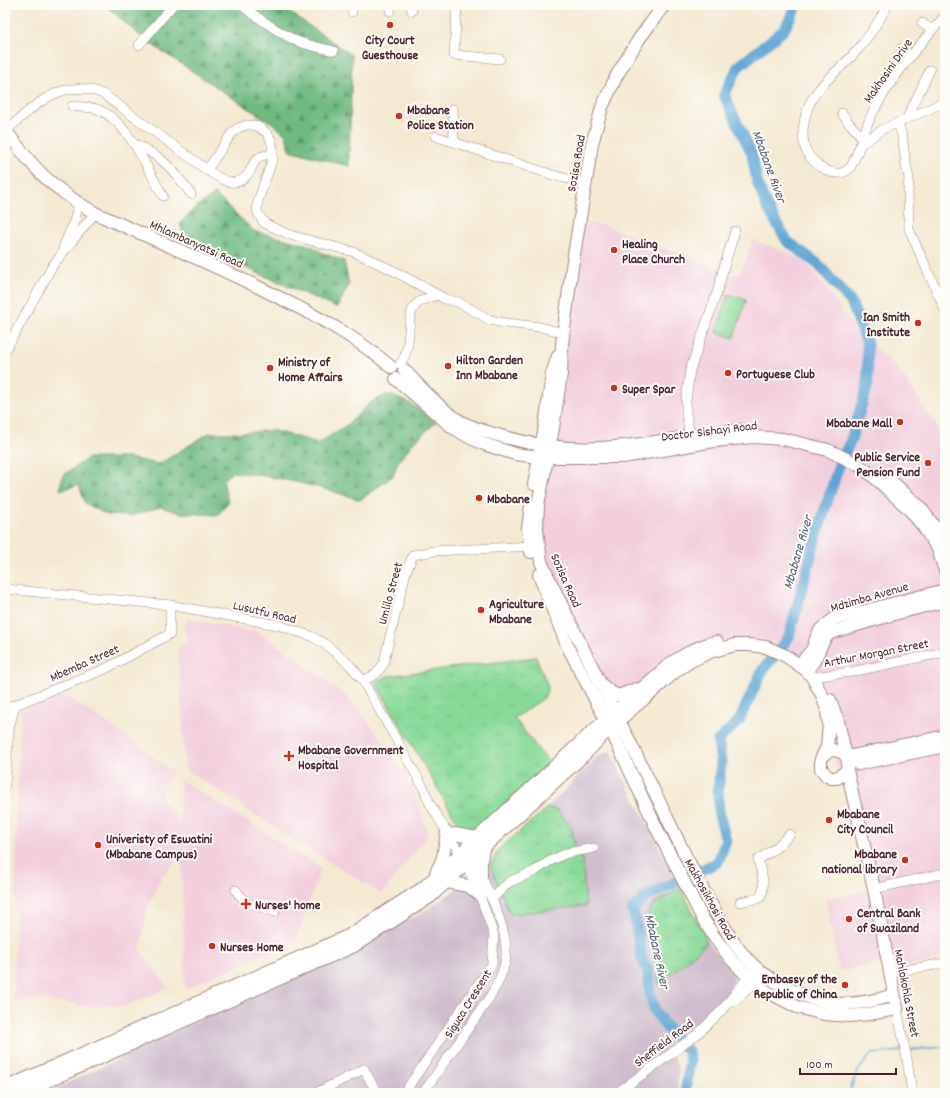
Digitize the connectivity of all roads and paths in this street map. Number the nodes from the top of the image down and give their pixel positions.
1 (173, 5) edge
2 (241, 5) edge
3 (457, 5) edge
4 (664, 5) edge
5 (888, 5) edge
6 (945, 16) edge
7 (922, 23) dead end
8 (932, 30) junction
9 (139, 45) dead end
10 (902, 48) dead end
11 (334, 51) dead end
12 (911, 56) junction
13 (500, 59) dead end
14 (930, 70) dead end
15 (945, 102) edge
16 (72, 106) dead end
17 (453, 109) dead end
18 (842, 112) dead end
19 (872, 114) junction
20 (907, 118) junction
21 (898, 123) junction
22 (883, 129) junction
23 (5, 130) edge
24 (435, 136) dead end
25 (861, 141) junction
26 (454, 142) junction
27 (133, 143) junction
28 (273, 154) junction
29 (207, 170) junction
30 (585, 183) junction
31 (191, 194) dead end
32 (163, 196) dead end
33 (79, 204) junction
34 (95, 213) junction
35 (736, 231) dead end
36 (58, 258) junction
37 (438, 295) junction
38 (944, 304) edge
39 (563, 339) junction
40 (5, 351) edge
41 (398, 367) junction
42 (548, 430) junction
43 (691, 441) junction
44 (569, 447) junction
45 (615, 447) junction
46 (520, 455) junction
47 (541, 456) junction
48 (623, 457) junction
49 (856, 460) junction
50 (945, 541) edge
51 (534, 546) junction
52 (945, 570) edge
53 (5, 588) edge
54 (945, 590) edge
55 (945, 601) edge
56 (170, 605) junction
57 (770, 646) junction
58 (945, 652) edge
59 (808, 669) junction
60 (363, 681) junction
61 (646, 683) junction
62 (601, 684) junction
63 (596, 702) junction
64 (15, 705) junction
65 (5, 706) edge
66 (613, 720) junction
67 (7, 730) edge
68 (945, 736) edge
69 (586, 738) junction
70 (945, 746) edge
71 (587, 751) junction
72 (823, 755) junction
73 (624, 756) junction
74 (847, 762) junction
75 (831, 778) junction
76 (5, 785) edge
77 (855, 805) junction
78 (451, 833) junction
79 (790, 834) dead end
80 (480, 843) junction
81 (594, 848) dead end
82 (466, 856) junction
83 (945, 873) edge
84 (481, 876) junction
85 (434, 878) junction
86 (447, 882) junction
87 (874, 889) junction
88 (236, 890) dead end
89 (480, 895) junction
90 (492, 900) junction
91 (740, 902) dead end
92 (275, 912) dead end
93 (945, 963) edge
94 (760, 970) junction
95 (889, 973) junction
96 (752, 980) junction
97 (894, 995) junction
98 (897, 1009) junction
99 (5, 1088) edge
100 (20, 1093) edge
101 (316, 1093) edge
102 (377, 1093) edge
103 (404, 1093) edge
104 (423, 1093) edge
105 (617, 1093) edge
106 (912, 1093) edge

1 - 9 street
2 - 11 street
3 - 13 street
4 - 30 main road, Sozisa Road
5 - 25 street, Makhosini Drive
6 - 8 street, Makhosini Drive
7 - 8 street
8 - 12 street, Makhosini Drive
10 - 12 street
12 - 19 street, Makhosini Drive
14 - 20 street
15 - 20 street
16 - 27 street
17 - 26 street
18 - 25 street
19 - 22 street
19 - 25 street, Makhosini Drive
20 - 21 street
21 - 22 street
21 - 38 street
22 - 25 street
23 - 29 street
23 - 33 main road, Mhlambanyatsi Road
24 - 26 street
26 - 30 street
27 - 31 street
27 - 32 street
28 - 29 street
28 - 29 street
28 - 37 street
30 - 39 main road, Sozisa Road
33 - 34 main road, Mhlambanyatsi Road
33 - 36 street
34 - 36 street
34 - 41 main road, Mhlambanyatsi Road
35 - 43 street
36 - 40 street
37 - 39 street
37 - 41 street
39 - 42 main road, Sozisa Road
41 - 46 main road
41 - 47 main road, Mhlambanyatsi Road
42 - 44 main road
42 - 47 main road, Sozisa Road
42 - 47 main road
43 - 45 main road, Doctor Sishayi Road
43 - 48 main road, Doctor Sishayi Road
43 - 49 main road, Doctor Sishayi Road
44 - 45 main road, Doctor Sishayi Road
44 - 47 main road, Doctor Sishayi Road
45 - 48 main road
46 - 47 main road
46 - 47 main road
47 - 48 main road, Doctor Sishayi Road
47 - 51 main road, Sozisa Road
49 - 50 main road, Doctor Sishayi Road
49 - 52 main road, Doctor Sishayi Road
51 - 60 street, Umlilo Street
51 - 62 main road, Sozisa Road
51 - 63 main road, Sozisa Road
53 - 56 street, Lusutfu Road
54 - 59 main road, Mdzimba Avenue
55 - 59 main road, Mdzimba Avenue
56 - 60 street, Lusutfu Road
56 - 64 street, Mbemba Street
57 - 59 main road
57 - 61 main road
57 - 66 main road
58 - 59 street, Arthur Morgan Street
59 - 72 main road
59 - 74 main road, Mahlokohla Street
60 - 78 street, Lusutfu Road
61 - 62 main road
61 - 66 main road
62 - 66 main road, Sozisa Road
63 - 66 main road, Sozisa Road
63 - 69 main road
64 - 65 street, Mbemba Street
64 - 67 street
66 - 69 main road
66 - 71 main road
66 - 73 main road, Makhosikhosi Road
66 - 94 main road, Makhosikhosi Road
67 - 76 street
68 - 74 main road
69 - 80 main road
70 - 74 main road
71 - 73 main road
71 - 80 main road
72 - 74 main road
72 - 75 main road
73 - 96 main road, Makhosikhosi Road
74 - 75 main road
74 - 77 main road, Mahlokohla Street
75 - 77 main road, Mahlokohla Street
77 - 87 main road, Mahlokohla Street
78 - 80 main road
78 - 82 street, Lusutfu Road
78 - 85 main road
79 - 91 street
80 - 82 main road
80 - 84 main road
81 - 90 street
82 - 84 street, Siguca Crescent
82 - 85 main road
82 - 86 main road
82 - 89 street, Siguca Crescent
83 - 87 street
84 - 90 street, Siguca Crescent
85 - 99 main road
86 - 89 main road
86 - 100 main road
87 - 95 main road, Mahlokohla Street
88 - 92 street
89 - 103 street, Siguca Crescent
90 - 104 street, Siguca Crescent
93 - 95 street
94 - 96 street, Sheffield Road
94 - 97 main road, Makhosikhosi Road
95 - 97 main road, Mahlokohla Street
96 - 98 main road, Makhosikhosi Road
96 - 105 street, Sheffield Road
97 - 98 main road, Mahlokohla Street
98 - 106 street, Mahlokohla Street
101 - 102 street

